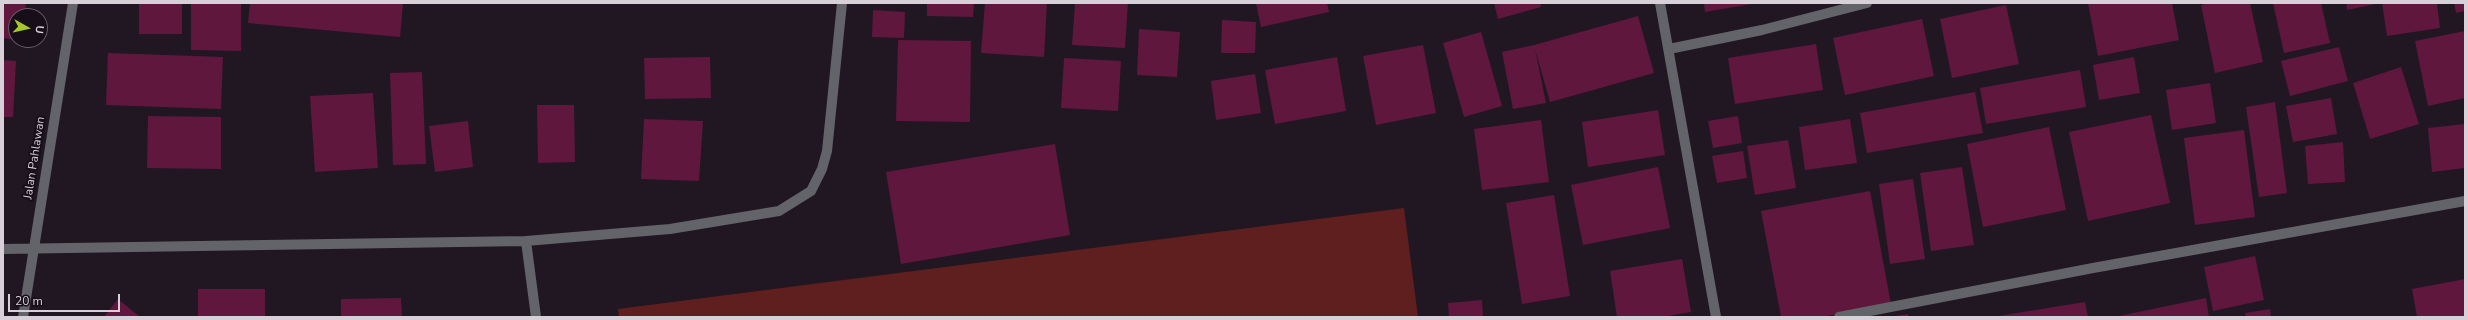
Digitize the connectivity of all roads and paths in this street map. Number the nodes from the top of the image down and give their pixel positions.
1 (73, 3) edge
2 (842, 3) edge
3 (1660, 3) edge
4 (1867, 3) edge
5 (1669, 49) junction
6 (2465, 201) edge
7 (526, 241) junction
8 (34, 248) junction
9 (3, 249) edge
10 (23, 317) edge
11 (536, 317) edge
12 (1716, 317) edge
13 (1839, 317) edge

1 - 8 street, Jalan Pahlawan
2 - 7 street
3 - 5 street
4 - 5 street
5 - 12 street
6 - 13 street
7 - 8 street
7 - 11 street
8 - 9 street
8 - 10 street, Jalan Pahlawan

